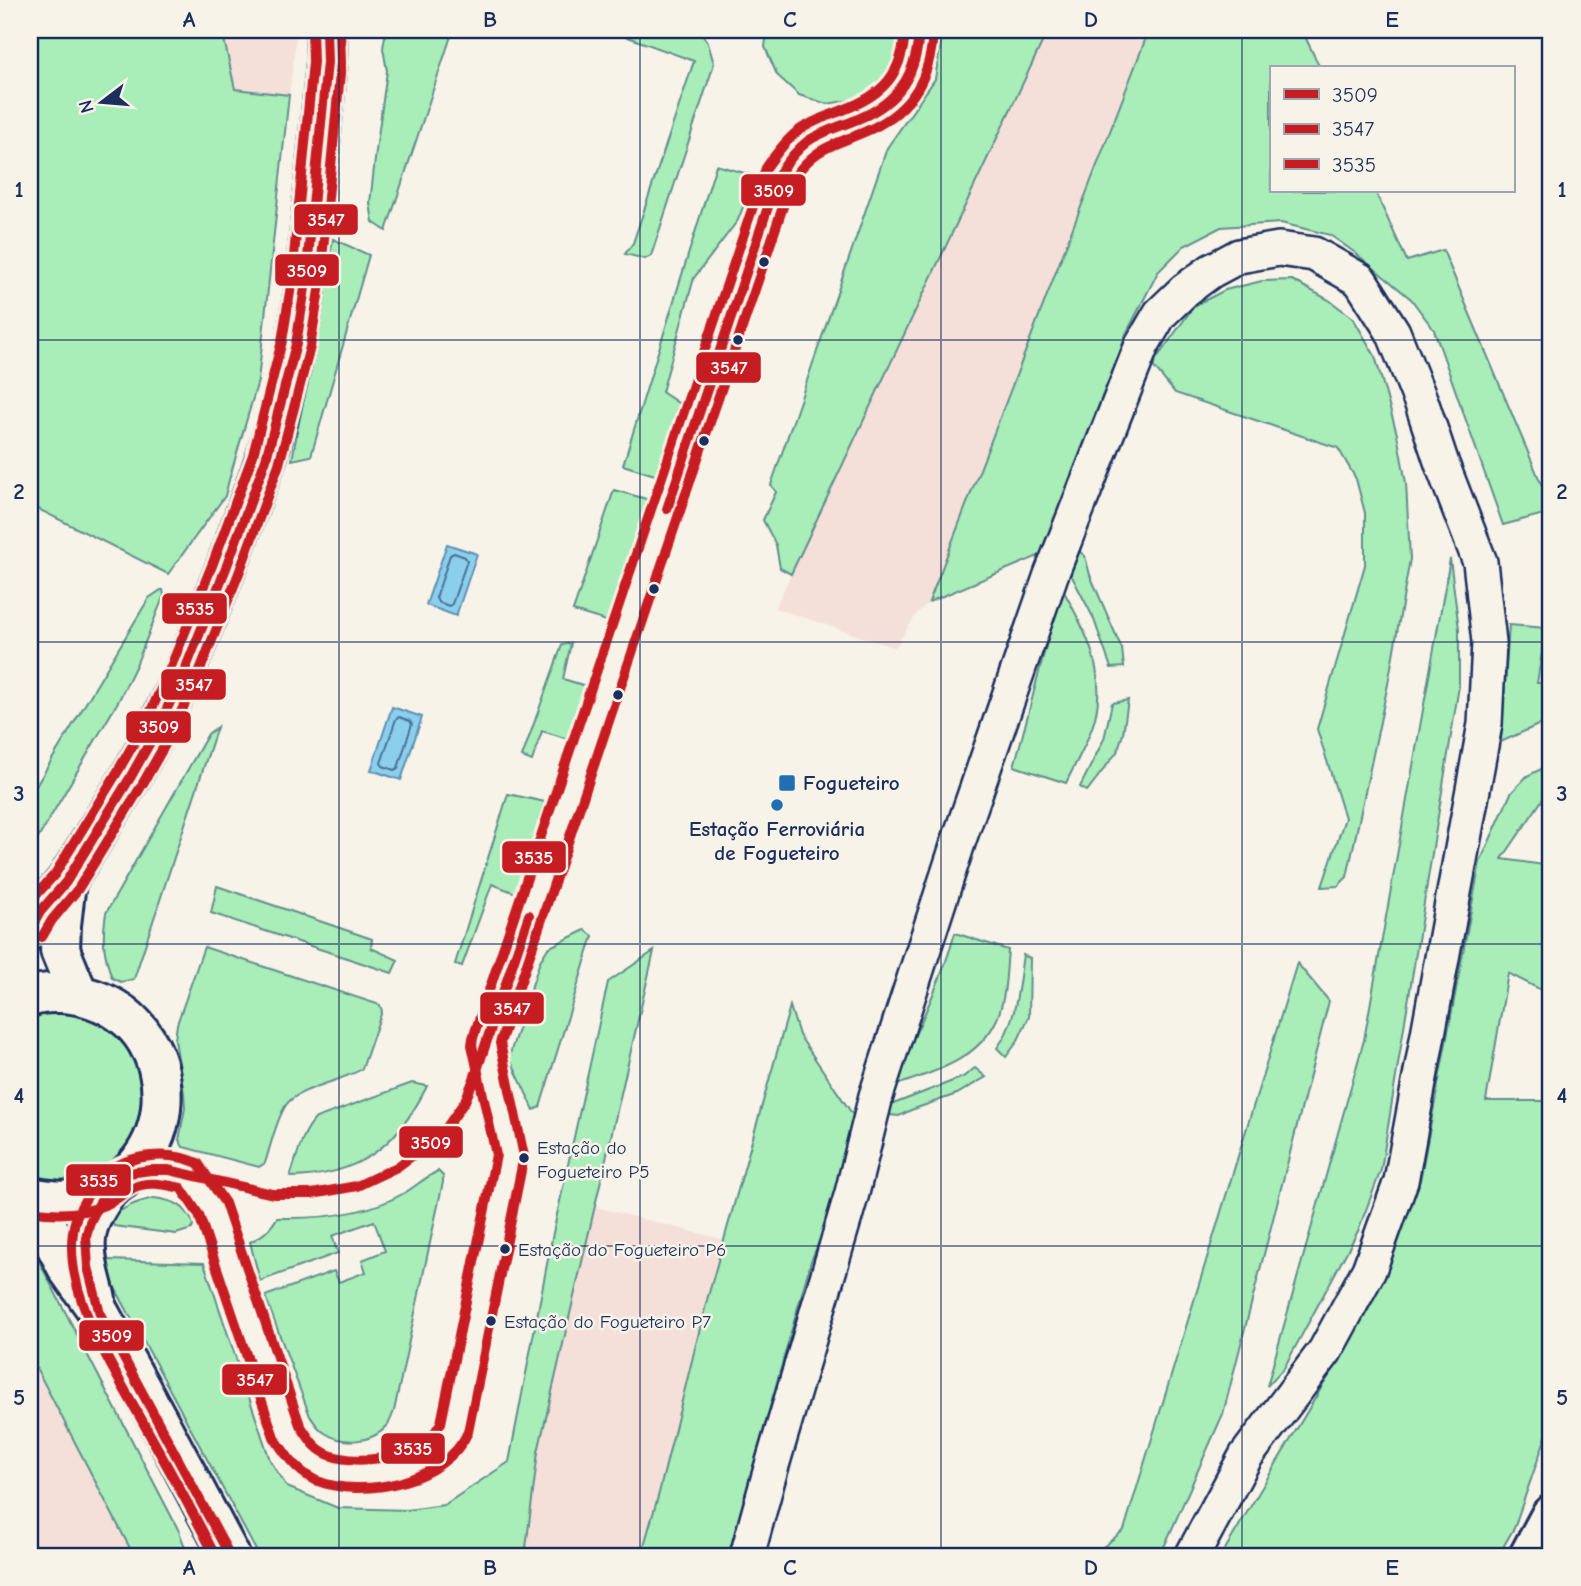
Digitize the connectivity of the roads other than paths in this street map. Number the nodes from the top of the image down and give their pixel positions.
1 (332, 40) edge
2 (66, 882) junction
3 (30, 930) edge
4 (78, 994) junction
5 (30, 997) edge
6 (110, 1188) junction
7 (30, 1196) edge
8 (30, 1203) edge
9 (100, 1314) junction
10 (1551, 1516) edge
11 (230, 1556) edge
12 (747, 1556) edge
13 (1192, 1556) edge
14 (1529, 1556) edge

1 - 2 main road
2 - 3 main road
2 - 4 main road
4 - 5 main road
4 - 6 main road
6 - 7 main road
6 - 9 main road
8 - 9 main road
9 - 11 main road
10 - 14 main road
12 - 13 street

